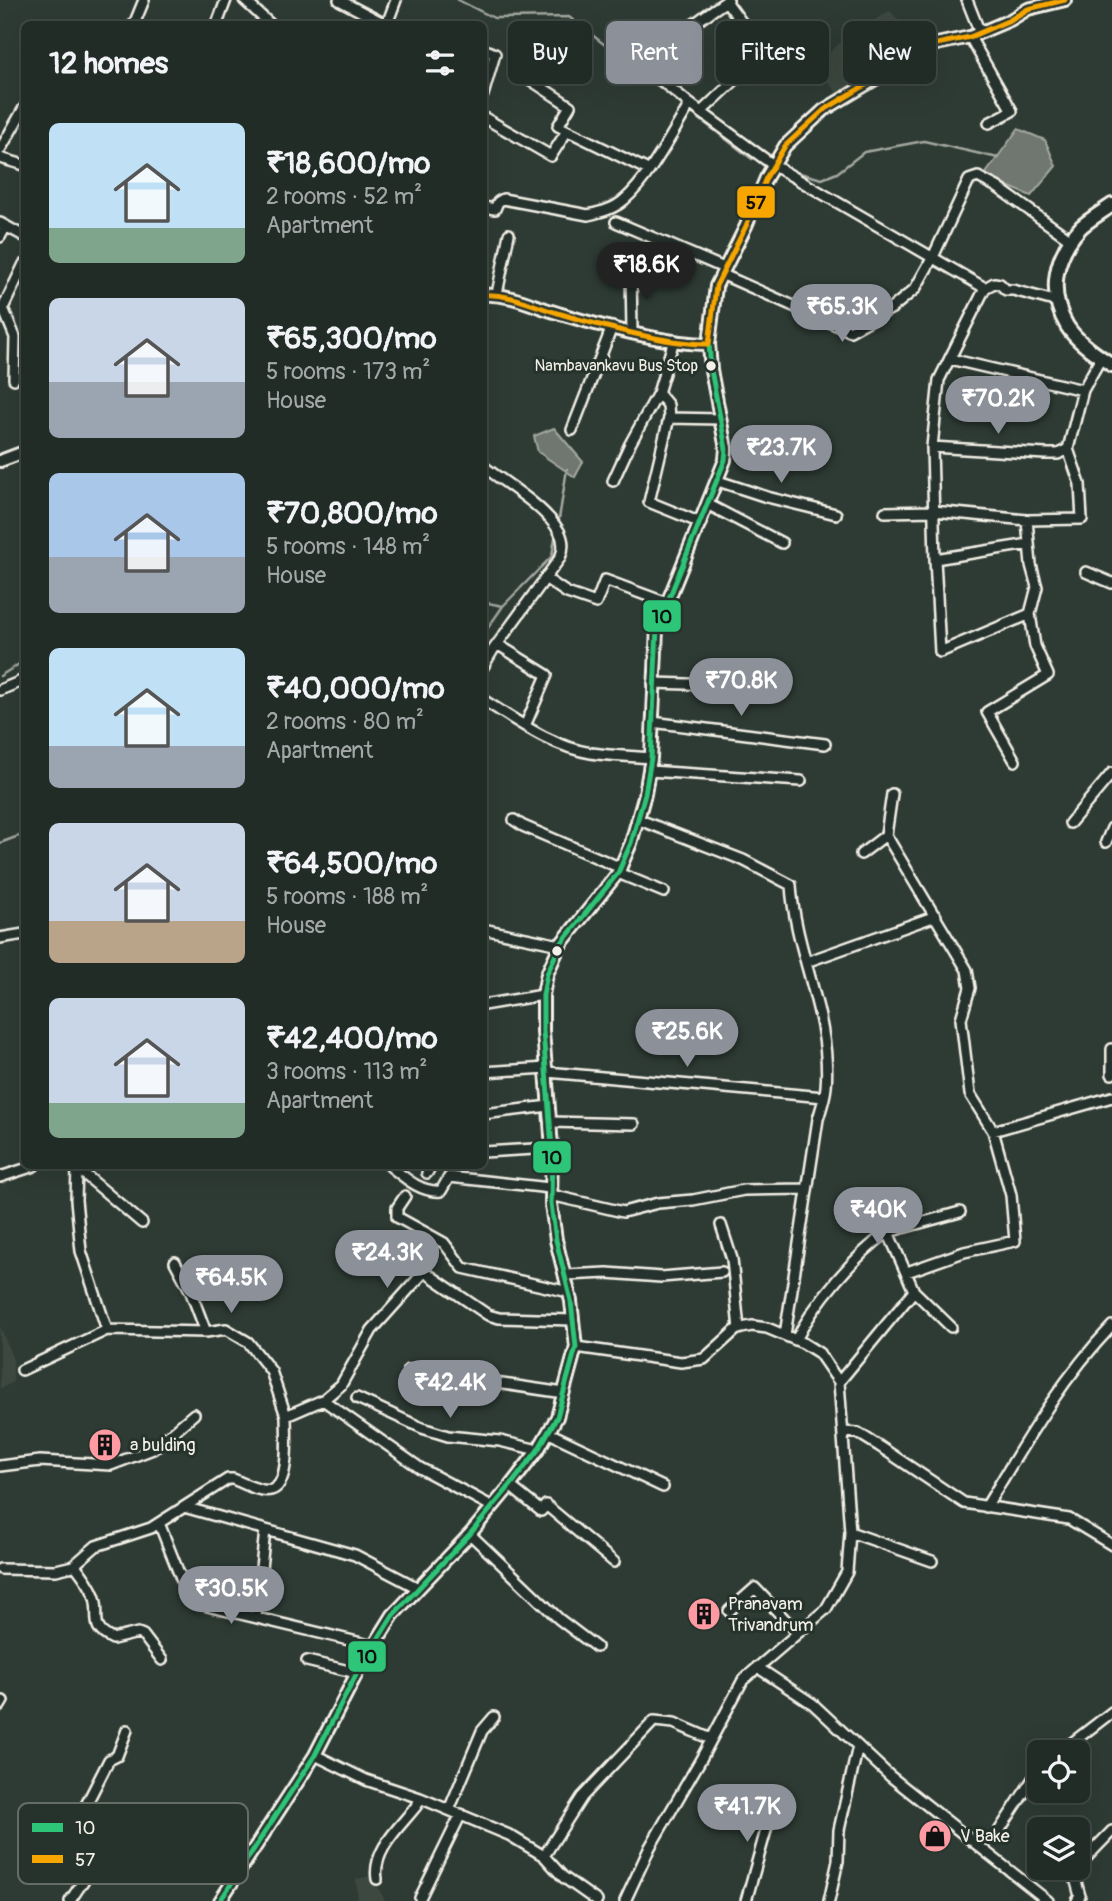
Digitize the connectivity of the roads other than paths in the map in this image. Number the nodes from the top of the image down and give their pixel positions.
1 (144, 0) edge
2 (226, 0) edge
3 (244, 0) edge
4 (339, 0) edge
5 (396, 0) edge
6 (967, 0) edge
7 (1065, 0) edge
8 (727, 1) edge
9 (135, 21) edge
10 (217, 21) edge
11 (267, 21) edge
12 (380, 21) edge
13 (387, 21) edge
14 (975, 35) junction
15 (487, 51) edge
16 (487, 81) edge
17 (537, 84) edge
18 (690, 104) junction
19 (701, 112) junction
20 (21, 113) edge
21 (487, 119) edge
22 (989, 122) dead end
23 (567, 131) junction
24 (0, 150) edge
25 (0, 158) edge
26 (21, 164) edge
27 (773, 165) junction
28 (648, 170) junction
29 (487, 208) edge
30 (1111, 210) edge
31 (616, 222) dead end
32 (3, 224) edge
33 (21, 234) edge
34 (509, 234) dead end
35 (0, 237) edge
36 (1071, 240) junction
37 (933, 257) junction
38 (21, 270) edge
39 (722, 271) junction
40 (631, 272) dead end
41 (985, 288) junction
42 (497, 294) junction
43 (487, 295) edge
44 (1058, 302) junction
45 (612, 327) junction
46 (632, 332) junction
47 (674, 340) junction
48 (709, 344) junction
49 (950, 359) junction
50 (1106, 361) edge
51 (15, 379) dead end
52 (1083, 390) junction
53 (658, 393) junction
54 (670, 418) junction
55 (721, 419) junction
56 (572, 430) dead end
57 (932, 447) junction
58 (1068, 449) junction
59 (21, 453) edge
60 (0, 461) edge
61 (487, 469) edge
62 (613, 481) dead end
63 (718, 481) junction
64 (709, 505) junction
65 (934, 511) junction
66 (884, 512) dead end
67 (836, 514) dead end
68 (1027, 520) junction
69 (701, 523) junction
70 (782, 543) dead end
71 (1029, 544) junction
72 (934, 559) junction
73 (1086, 572) dead end
74 (545, 578) junction
75 (1112, 583) edge
76 (667, 603) junction
77 (1030, 614) junction
78 (497, 644) junction
79 (487, 660) edge
80 (21, 681) edge
81 (653, 684) junction
82 (753, 686) dead end
83 (0, 690) edge
84 (487, 702) edge
85 (652, 722) junction
86 (525, 726) junction
87 (825, 744) dead end
88 (651, 758) junction
89 (1015, 761) dead end
90 (649, 771) junction
91 (1112, 773) edge
92 (801, 781) dead end
93 (892, 794) dead end
94 (637, 819) junction
95 (514, 820) dead end
96 (1070, 823) dead end
97 (1112, 828) edge
98 (886, 835) junction
99 (1106, 842) dead end
100 (861, 855) dead end
101 (619, 870) junction
102 (664, 892) dead end
103 (936, 916) junction
104 (487, 930) edge
105 (21, 934) edge
106 (0, 938) edge
107 (560, 945) junction
108 (806, 962) junction
109 (543, 995) junction
110 (487, 1004) edge
111 (1112, 1049) edge
112 (547, 1070) junction
113 (487, 1072) edge
114 (1112, 1074) edge
115 (824, 1097) junction
116 (1112, 1097) edge
117 (549, 1106) junction
118 (487, 1114) edge
119 (550, 1122) junction
120 (634, 1124) dead end
121 (993, 1131) junction
122 (552, 1148) junction
123 (487, 1152) edge
124 (25, 1169) edge
125 (76, 1169) edge
126 (78, 1169) edge
127 (394, 1169) edge
128 (0, 1177) edge
129 (807, 1189) junction
130 (550, 1192) junction
131 (405, 1196) dead end
132 (960, 1212) dead end
133 (142, 1223) dead end
134 (721, 1225) dead end
135 (888, 1232) junction
136 (403, 1257) dead end
137 (175, 1262) dead end
138 (425, 1271) junction
139 (722, 1272) dead end
140 (907, 1272) junction
141 (566, 1275) junction
142 (914, 1291) junction
143 (569, 1292) junction
144 (573, 1320) junction
145 (1112, 1326) edge
146 (951, 1327) dead end
147 (739, 1329) junction
148 (107, 1330) junction
149 (206, 1332) junction
150 (785, 1335) junction
151 (796, 1340) junction
152 (576, 1347) junction
153 (22, 1370) dead end
154 (408, 1370) dead end
155 (839, 1382) junction
156 (564, 1394) junction
157 (357, 1398) dead end
158 (323, 1400) junction
159 (194, 1414) dead end
160 (286, 1416) junction
161 (843, 1432) junction
162 (549, 1433) junction
163 (538, 1450) junction
164 (0, 1466) edge
165 (510, 1486) junction
166 (663, 1487) dead end
167 (184, 1507) junction
168 (493, 1507) junction
169 (986, 1507) junction
170 (159, 1523) junction
171 (265, 1530) junction
172 (850, 1532) junction
173 (470, 1534) junction
174 (1112, 1545) edge
175 (932, 1561) dead end
176 (614, 1562) dead end
177 (75, 1565) junction
178 (0, 1569) edge
179 (418, 1588) junction
180 (729, 1611) dead end
181 (256, 1616) junction
182 (798, 1633) junction
183 (374, 1646) junction
184 (596, 1647) dead end
185 (162, 1660) dead end
186 (307, 1661) dead end
187 (757, 1667) junction
188 (357, 1673) junction
189 (1112, 1712) edge
190 (494, 1717) dead end
191 (127, 1730) dead end
192 (711, 1739) junction
193 (1076, 1740) edge
194 (858, 1746) junction
195 (315, 1755) junction
196 (1027, 1788) edge
197 (776, 1795) dead end
198 (420, 1798) junction
199 (87, 1803) edge
200 (449, 1810) junction
201 (461, 1814) junction
202 (999, 1831) dead end
203 (1112, 1831) edge
204 (1090, 1854) edge
205 (544, 1856) junction
206 (248, 1858) edge
207 (377, 1879) dead end
208 (1076, 1880) edge
209 (81, 1884) edge
210 (231, 1884) edge
211 (420, 1898) dead end
212 (70, 1901) edge
213 (220, 1901) edge
214 (597, 1901) edge
215 (625, 1901) edge
216 (746, 1901) edge
217 (828, 1901) edge
218 (1048, 1901) edge
219 (1077, 1901) edge

1 - 9 street
2 - 10 street
3 - 11 street
4 - 12 street
5 - 13 street
6 - 14 street
7 - 14 street
8 - 18 street
8 - 19 street
14 - 22 street
14 - 27 street
15 - 16 street
17 - 23 street
18 - 19 street
18 - 28 street
19 - 27 street
20 - 24 street
21 - 23 street
23 - 28 street
25 - 26 street
27 - 37 street
27 - 39 street
28 - 29 street
30 - 36 main road
31 - 39 street
32 - 33 street
32 - 35 street
34 - 42 street
36 - 37 street
36 - 44 main road
37 - 39 street
37 - 41 street
38 - 51 street
39 - 48 street
40 - 46 street
41 - 44 street
41 - 49 street
42 - 43 street
42 - 45 street
44 - 50 main road
45 - 46 street
45 - 56 street
46 - 47 street
47 - 48 street
47 - 53 street
48 - 55 street
49 - 52 street
49 - 57 street
50 - 52 street
52 - 58 street
53 - 54 street
53 - 62 street
54 - 55 street
54 - 69 street
55 - 63 street
57 - 58 street
57 - 65 street
58 - 68 street
59 - 60 street
61 - 74 street
63 - 64 street
63 - 67 street
64 - 69 street
64 - 70 street
65 - 66 street
65 - 68 street
65 - 72 street
68 - 71 street
69 - 76 street
71 - 72 street
71 - 77 street
72 - 77 street
73 - 75 street
74 - 76 street
74 - 78 street
76 - 81 street
77 - 89 street
78 - 79 street
78 - 86 street
80 - 83 street
81 - 82 street
81 - 85 street
84 - 86 street
85 - 87 street
85 - 88 street
86 - 88 street
88 - 90 street
90 - 92 street
90 - 94 street
91 - 96 street
93 - 98 street
94 - 101 street
94 - 108 street
95 - 101 street
97 - 99 street
98 - 100 street
98 - 103 street
101 - 102 street
101 - 107 street
103 - 108 street
103 - 121 street
104 - 107 street
105 - 106 street
107 - 109 street
108 - 115 street
109 - 110 street
109 - 112 street
111 - 114 street
112 - 113 street
112 - 115 street
112 - 117 street
115 - 129 street
116 - 121 street
117 - 118 street
117 - 119 street
119 - 120 street
119 - 122 street
121 - 140 street
122 - 123 street
122 - 130 street
124 - 128 street
125 - 148 street
126 - 133 street
127 - 130 street
129 - 130 street
129 - 150 street
130 - 141 street
131 - 143 street
132 - 135 street
134 - 147 street
135 - 140 street
135 - 151 street
136 - 138 street
137 - 149 street
138 - 144 street
138 - 158 street
139 - 141 street
140 - 142 street
141 - 143 street
142 - 146 street
142 - 155 street
143 - 144 street
144 - 152 street
145 - 169 street
147 - 150 street
147 - 152 street
148 - 149 street
148 - 153 street
149 - 160 street
150 - 151 street
151 - 155 street
152 - 156 street
154 - 156 street
155 - 161 street
156 - 162 street
157 - 163 street
158 - 160 street
158 - 168 street
159 - 164 street
160 - 167 street
161 - 169 street
161 - 172 street
162 - 163 street
162 - 166 street
163 - 165 street
165 - 168 street
165 - 176 street
167 - 170 street
167 - 171 street
168 - 173 street
169 - 174 street
170 - 177 street
170 - 181 street
171 - 179 street
171 - 181 street
172 - 175 street
172 - 182 street
173 - 179 street
173 - 184 street
177 - 178 street
177 - 185 street
179 - 183 street
180 - 182 street
181 - 183 street
182 - 187 street
183 - 188 street
186 - 188 street
187 - 192 street
187 - 194 street
188 - 195 street
189 - 193 street
190 - 200 street
191 - 199 street
192 - 205 street
192 - 215 street
194 - 217 street
194 - 218 street
195 - 198 street
195 - 206 street
196 - 202 street
197 - 216 street
198 - 200 street
198 - 207 street
200 - 201 street
201 - 205 street
201 - 211 street
203 - 204 street
205 - 214 street
208 - 219 street
209 - 212 street
210 - 213 street

